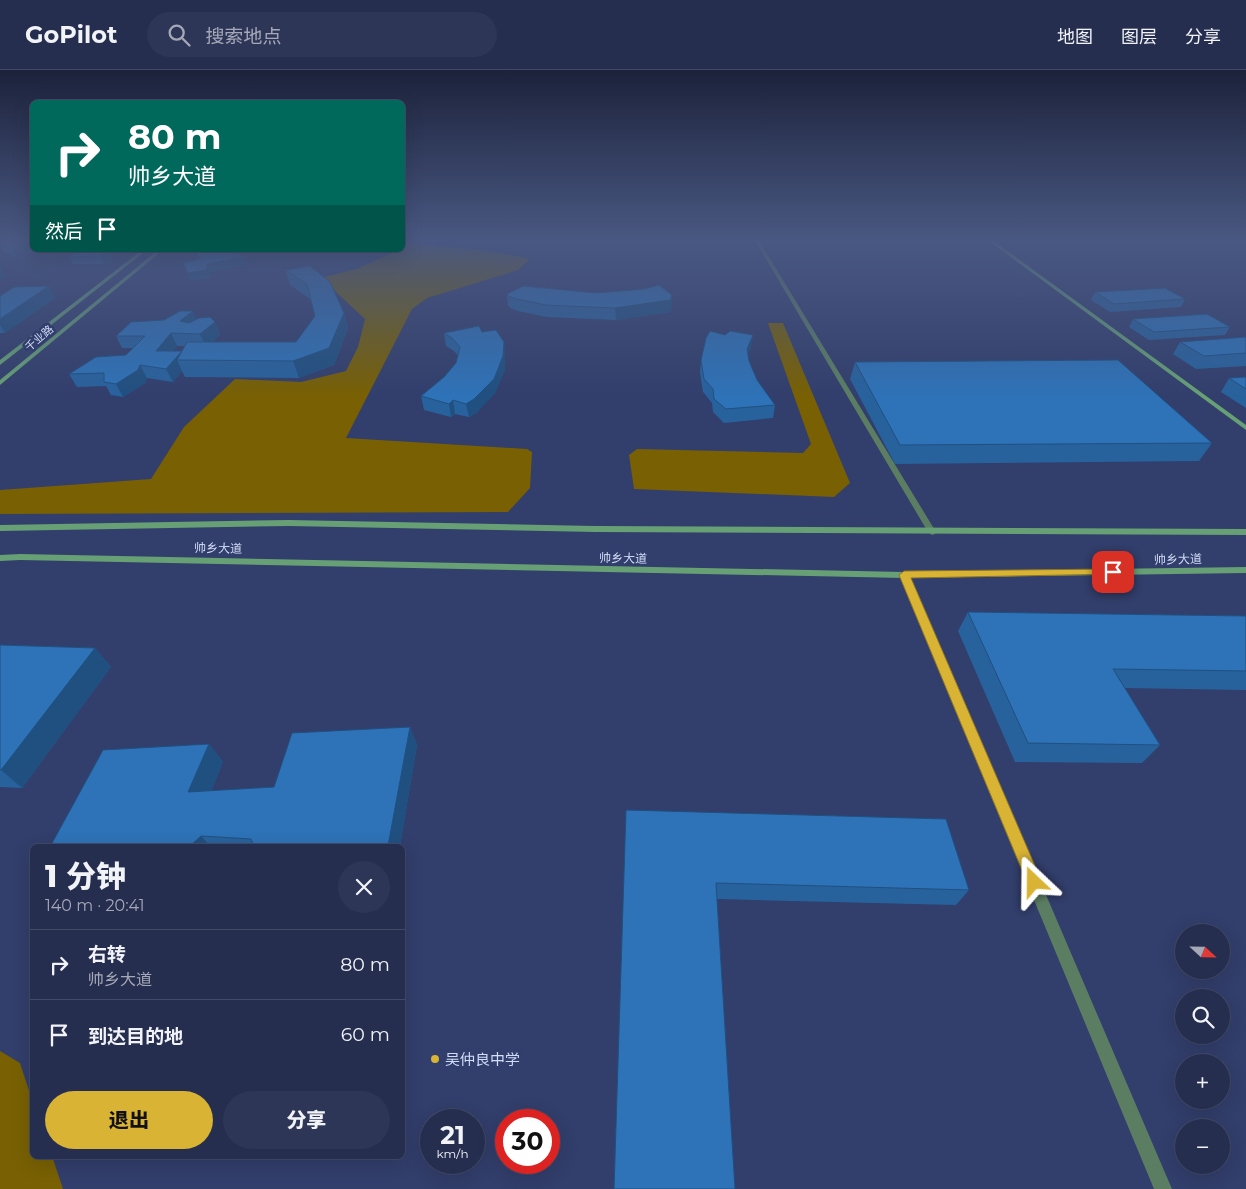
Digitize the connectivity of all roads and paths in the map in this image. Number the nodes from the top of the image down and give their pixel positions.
1 (93, 291) edge
2 (111, 291) edge
3 (787, 291) edge
4 (1059, 291) edge
5 (0, 363) edge
6 (0, 383) edge
7 (1246, 428) edge
8 (0, 528) edge
9 (932, 532) junction
10 (1246, 532) edge
11 (0, 558) edge
12 (1246, 570) edge
13 (904, 575) junction
14 (1163, 1189) edge

1 - 5 main road, 千业路
2 - 6 main road, 千业路
3 - 9 street
4 - 7 main road
8 - 9 main road, 帅乡大道
9 - 10 main road, 帅乡大道
11 - 13 main road, 帅乡大道
12 - 13 main road, 帅乡大道
13 - 14 street

